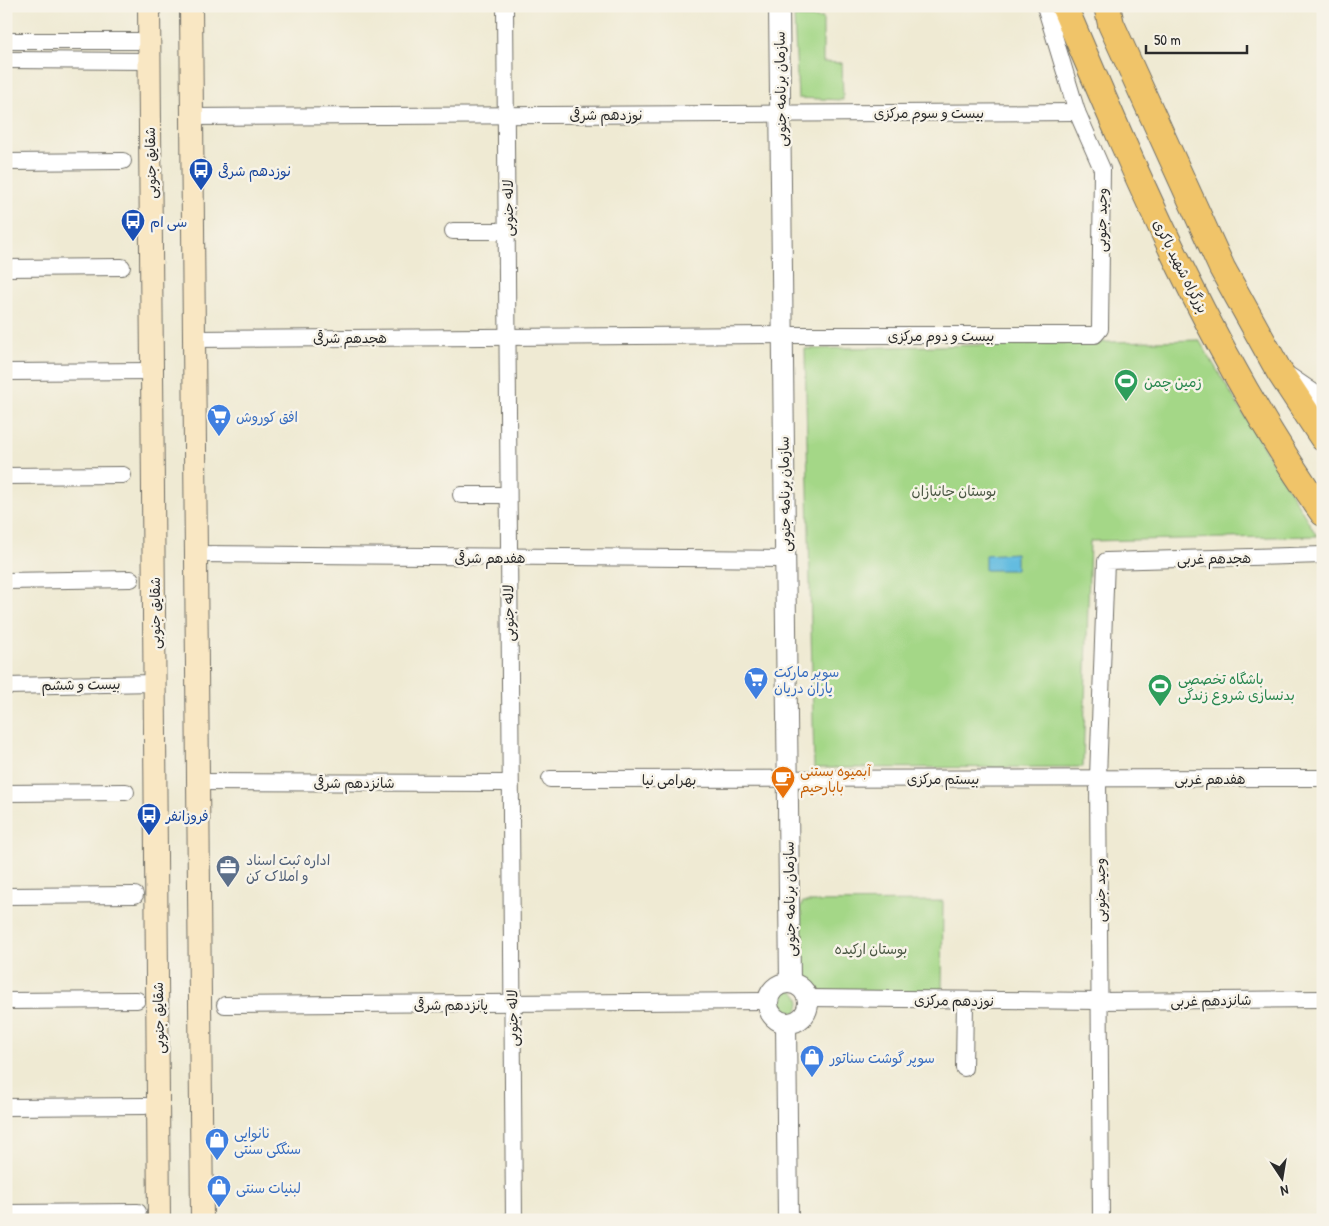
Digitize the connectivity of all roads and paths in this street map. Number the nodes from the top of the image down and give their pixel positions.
1 (149, 6) edge
2 (191, 6) edge
3 (505, 6) edge
4 (779, 6) edge
5 (1045, 6) edge
6 (1064, 6) edge
7 (1107, 12) edge
8 (8, 41) edge
9 (141, 51) junction
10 (8, 60) edge
11 (1077, 112) junction
12 (780, 113) junction
13 (506, 115) junction
14 (192, 117) junction
15 (124, 161) dead end
16 (6, 162) edge
17 (453, 231) dead end
18 (508, 231) junction
19 (122, 267) dead end
20 (6, 268) edge
21 (1099, 333) joint
22 (782, 335) junction
23 (506, 336) junction
24 (194, 338) junction
25 (152, 371) junction
26 (1279, 371) junction
27 (6, 372) edge
28 (1323, 401) edge
29 (1323, 438) edge
30 (124, 475) dead end
31 (6, 476) edge
32 (507, 495) junction
33 (461, 496) dead end
34 (1323, 513) edge
35 (196, 554) junction
36 (1323, 555) edge
37 (508, 557) junction
38 (785, 559) junction
39 (1106, 561) joint
40 (131, 579) dead end
41 (6, 580) edge
42 (155, 683) junction
43 (6, 686) edge
44 (1098, 777) junction
45 (1323, 778) edge
46 (550, 779) dead end
47 (787, 779) junction
48 (198, 782) junction
49 (510, 783) junction
50 (126, 792) dead end
51 (6, 793) edge
52 (135, 895) dead end
53 (6, 896) edge
54 (790, 983) junction
55 (808, 998) junction
56 (1323, 999) edge
57 (137, 1000) dead end
58 (964, 1000) junction
59 (6, 1001) edge
60 (768, 1001) junction
61 (1099, 1001) junction
62 (512, 1003) junction
63 (225, 1005) dead end
64 (786, 1023) junction
65 (964, 1068) dead end
66 (145, 1106) dead end
67 (6, 1107) edge
68 (138, 1212) dead end
69 (6, 1213) edge
70 (159, 1220) edge
71 (202, 1220) edge
72 (514, 1220) edge
73 (788, 1220) edge
74 (1101, 1220) edge

1 - 9 main road, شقایق جنوبی
2 - 14 main road
3 - 13 street, لاله جنوبی
4 - 12 street, سازمان برنامه جنوبی
5 - 11 street, وحید جنوبی
6 - 34 highway, بزرگراه شهید باکری
7 - 26 highway
8 - 9 street
8 - 10 street
9 - 10 street
9 - 25 main road, شقایق جنوبی
11 - 12 street, بیست و سوم مرکزی
11 - 21 street, وحید جنوبی
12 - 13 street, نوزدهم شرقی
12 - 22 street, سازمان برنامه جنوبی
13 - 14 street, نوزدهم شرقی
13 - 18 street, لاله جنوبی
14 - 24 main road
15 - 16 street
17 - 18 street
18 - 23 street, لاله جنوبی
19 - 20 street
21 - 22 street, بیست و دوم مرکزی
22 - 23 street, بیست و دوم مرکزی
22 - 38 street, سازمان برنامه جنوبی
23 - 24 street, هجدهم شرقی
23 - 32 street, لاله جنوبی
24 - 35 main road
25 - 27 street
25 - 42 main road, شقایق جنوبی
26 - 28 street
26 - 29 highway
30 - 31 street
32 - 33 street
32 - 37 street, لاله جنوبی
35 - 37 street, هفدهم شرقی
35 - 48 main road
36 - 39 street, هجدهم غربی
37 - 38 street, هفدهم شرقی
37 - 49 street, لاله جنوبی
38 - 47 street, سازمان برنامه جنوبی
39 - 44 street, وحید جنوبی
40 - 41 street
42 - 43 street, بیست و ششم
42 - 70 main road, شقایق جنوبی
44 - 45 street, هفدهم غربی
44 - 47 street, بیستم مرکزی
44 - 61 street, وحید جنوبی
46 - 47 street, بهرامی نیا
47 - 54 street, سازمان برنامه جنوبی
48 - 49 street, شانزدهم شرقی
48 - 71 main road
49 - 62 street, لاله جنوبی
50 - 51 street
52 - 53 street
54 - 55 street
54 - 60 street
55 - 58 street, نوزدهم مرکزی
55 - 64 street
56 - 61 street, شانزدهم غربی
57 - 59 street
58 - 61 street, نوزدهم مرکزی
58 - 65 street
60 - 62 street, پانزدهم شرقی
60 - 64 street
61 - 74 street, وحید جنوبی
62 - 63 street, پانزدهم شرقی
62 - 72 street, لاله جنوبی
64 - 73 street
66 - 67 street
68 - 69 street

